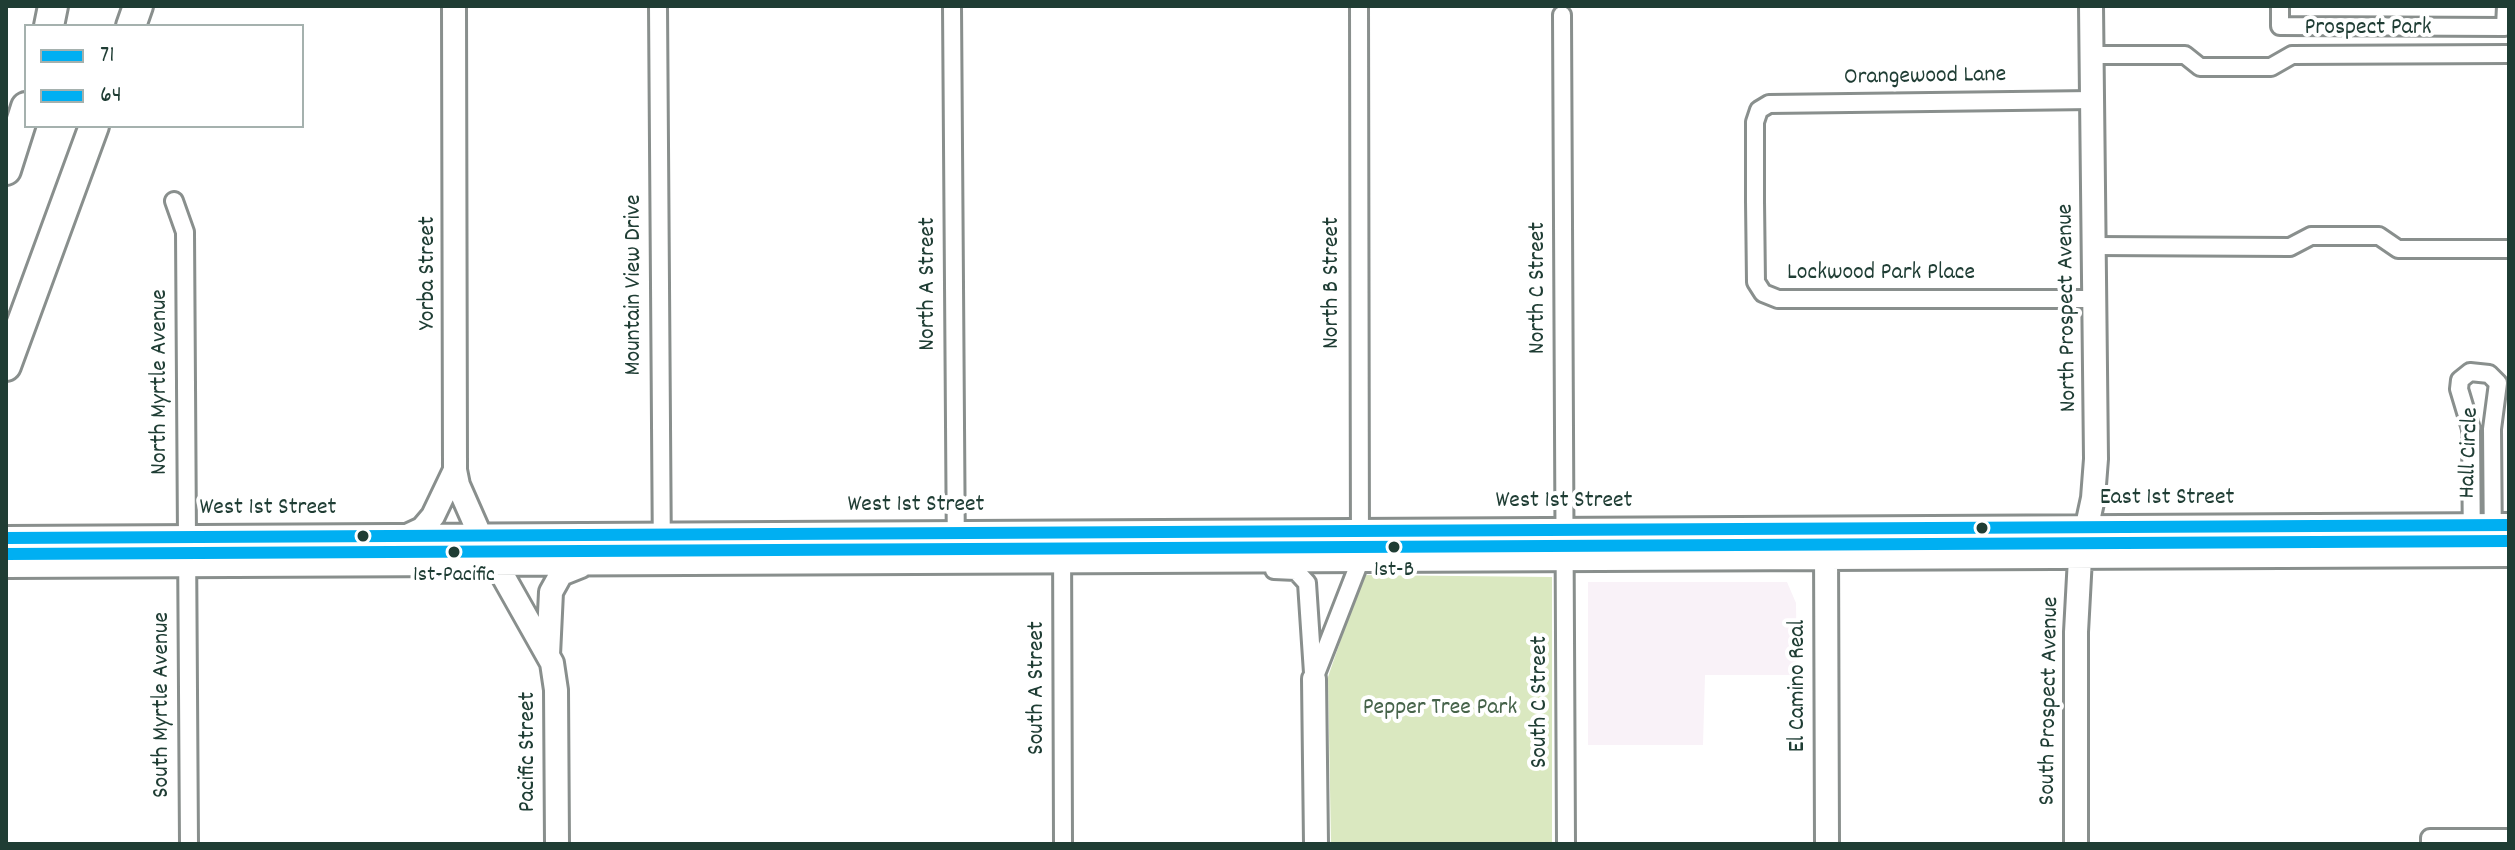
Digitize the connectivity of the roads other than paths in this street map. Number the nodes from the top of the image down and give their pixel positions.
1 (454, 6) edge
2 (658, 6) edge
3 (952, 6) edge
4 (1359, 6) edge
5 (2091, 6) edge
6 (2280, 6) edge
7 (2506, 6) edge
8 (1562, 15) dead end
9 (2509, 54) edge
10 (2092, 55) junction
11 (2093, 100) junction
12 (23, 118) edge
13 (93, 128) edge
14 (6, 170) edge
15 (6, 181) edge
16 (174, 201) dead end
17 (1755, 201) joint
18 (2094, 246) junction
19 (2509, 249) edge
20 (2094, 299) junction
21 (6, 366) edge
22 (455, 470) junction
23 (2491, 525) edge
24 (2086, 527) junction
25 (1826, 528) junction
26 (1565, 529) junction
27 (1360, 530) junction
28 (1062, 532) junction
29 (956, 533) junction
30 (662, 534) junction
31 (480, 535) junction
32 (407, 536) junction
33 (187, 537) junction
34 (6, 538) edge
35 (2491, 555) edge
36 (2080, 558) junction
37 (1826, 559) junction
38 (1565, 560) junction
39 (1218, 561) junction
40 (1360, 561) junction
41 (956, 562) junction
42 (1062, 562) junction
43 (662, 563) junction
44 (497, 564) junction
45 (590, 564) junction
46 (187, 565) junction
47 (6, 566) edge
48 (548, 656) junction
49 (1314, 679) junction
50 (2509, 838) edge
51 (2430, 841) edge
52 (189, 844) edge
53 (557, 844) edge
54 (1063, 844) edge
55 (1316, 844) edge
56 (1566, 844) edge
57 (1827, 844) edge
58 (2076, 844) edge

1 - 22 main road, Yorba Street
2 - 30 street, Mountain View Drive
3 - 29 street, North A Street
4 - 27 street, North B Street
5 - 10 main road, North Prospect Avenue
6 - 7 street
8 - 26 street, North C Street
9 - 10 street, Prospect Park
10 - 11 main road, North Prospect Avenue
11 - 17 street, Orangewood Lane
11 - 18 main road, North Prospect Avenue
12 - 14 highway
12 - 15 highway
13 - 21 highway
16 - 33 street, North Myrtle Avenue
17 - 20 street, Lockwood Park Place
18 - 19 street
18 - 20 main road, North Prospect Avenue
20 - 24 main road, North Prospect Avenue
22 - 31 main road, Yorba Street
22 - 32 main road
23 - 23 street, Hall Circle
23 - 24 main road, East 1st Street
23 - 35 street, Hall Circle
24 - 25 main road, East 1st Street
24 - 36 main road, North Prospect Avenue
25 - 26 main road, West 1st Street
25 - 37 main road, El Camino Real
26 - 27 main road, West 1st Street
26 - 38 street, North C Street
27 - 28 main road, West 1st Street
27 - 40 street, North B Street
28 - 29 main road, West 1st Street
28 - 42 street, South A Street
29 - 30 main road, West 1st Street
29 - 41 street, North A Street
30 - 31 main road, West 1st Street
30 - 43 street, Mountain View Drive
31 - 32 main road, West 1st Street
31 - 44 main road, Pacific Street
32 - 33 main road, West 1st Street
33 - 34 main road, West 1st Street
33 - 46 street, North Myrtle Avenue
35 - 36 main road
36 - 37 main road
36 - 58 main road, South Prospect Avenue
37 - 38 main road
37 - 57 main road, El Camino Real
38 - 40 main road
38 - 56 street, South C Street
39 - 40 main road
39 - 42 main road
39 - 49 street
40 - 49 street
41 - 42 main road
41 - 43 main road
42 - 54 street, South A Street
43 - 45 main road
44 - 45 main road
44 - 46 main road
44 - 48 main road, Pacific Street
45 - 48 main road
46 - 47 main road
46 - 52 street, South Myrtle Avenue
48 - 53 main road, Pacific Street
49 - 55 main road
50 - 51 street

